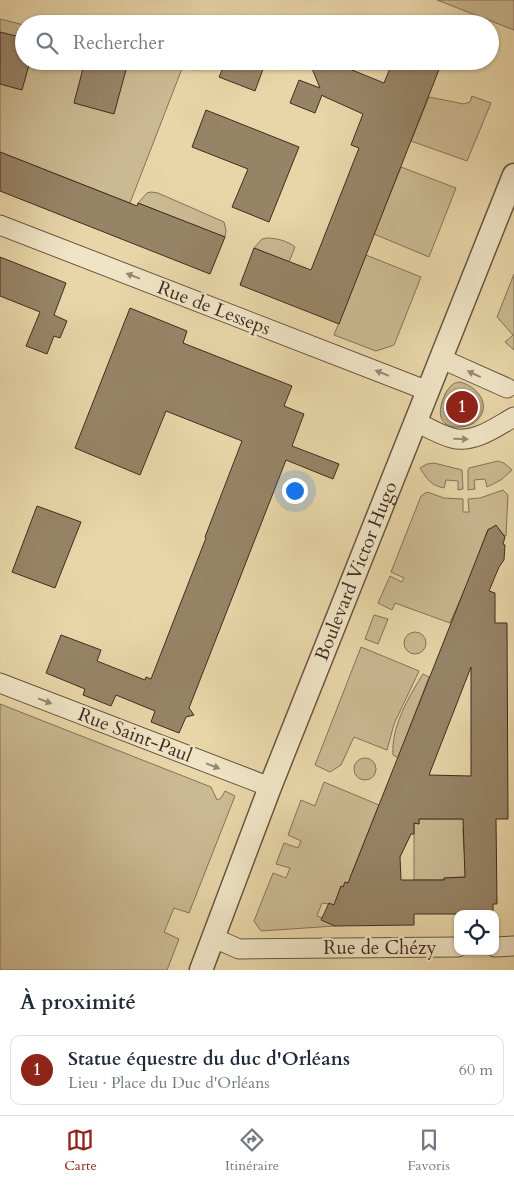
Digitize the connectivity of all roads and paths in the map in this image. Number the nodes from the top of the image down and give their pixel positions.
1 (514, 175) edge
2 (0, 225) edge
3 (442, 359) junction
4 (510, 387) edge
5 (428, 391) junction
6 (514, 415) edge
7 (416, 422) junction
8 (0, 684) edge
9 (270, 787) junction
10 (214, 938) junction
11 (514, 946) edge
12 (454, 947) edge
13 (499, 947) edge
14 (201, 970) edge

1 - 3 street, Boulevard Victor Hugo
5 -> 2 street, Rue de Lesseps
4 -> 3 street
3 - 5 street, Boulevard Victor Hugo
4 - 6 street
5 - 7 street, Boulevard Victor Hugo
7 -> 6 street
7 - 9 street, Boulevard Victor Hugo
8 -> 9 street, Rue Saint-Paul
9 - 10 street, Boulevard Victor Hugo
10 - 12 street, Rue de Chézy
10 - 14 street, Boulevard Victor Hugo
11 - 13 street

